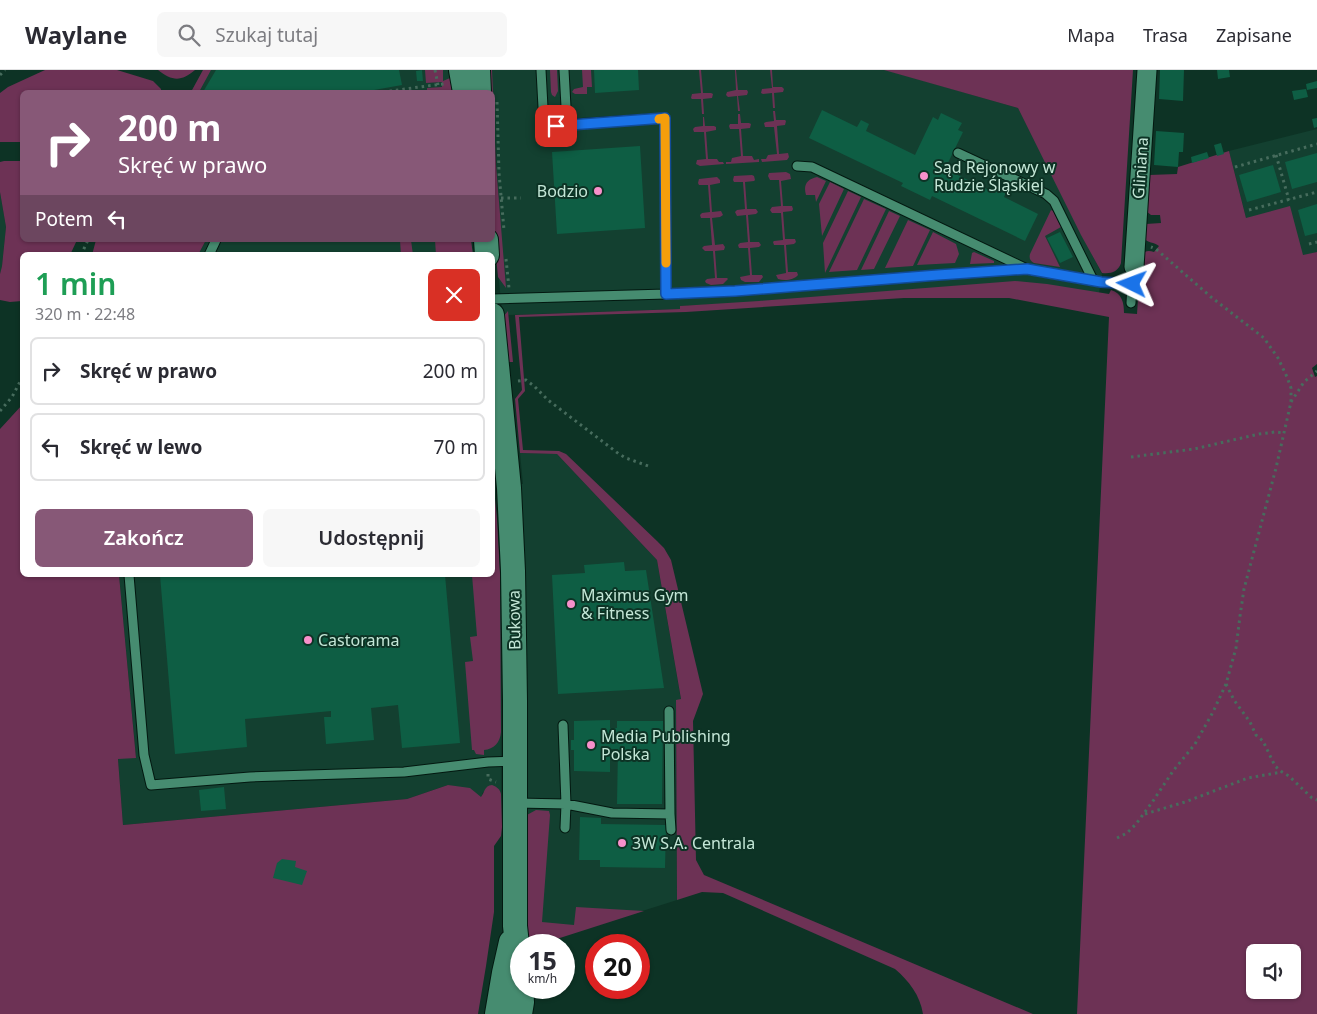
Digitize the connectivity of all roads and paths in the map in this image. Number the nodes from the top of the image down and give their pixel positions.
1 (5, 70) edge
2 (435, 70) edge
3 (478, 70) edge
4 (540, 70) edge
5 (564, 70) edge
6 (1147, 70) edge
7 (0, 75) edge
8 (457, 82) edge
9 (438, 85) junction
10 (399, 90) edge
11 (487, 90) edge
12 (567, 125) junction
13 (1317, 144) edge
14 (495, 149) edge
15 (958, 153) dead end
16 (1276, 155) junction
17 (797, 166) dead end
18 (1235, 167) dead end
19 (1317, 192) edge
20 (501, 198) junction
21 (521, 198) dead end
22 (1289, 200) junction
23 (1249, 210) dead end
24 (495, 238) edge
25 (1317, 242) edge
26 (1309, 244) dead end
27 (1135, 246) junction
28 (496, 254) edge
29 (1027, 269) junction
30 (1133, 275) junction
31 (1093, 280) junction
32 (666, 294) junction
33 (510, 299) junction
34 (495, 300) edge
35 (1130, 303) dead end
36 (495, 342) edge
37 (1317, 371) edge
38 (517, 381) dead end
39 (20, 382) edge
40 (1291, 402) junction
41 (0, 411) edge
42 (1284, 433) junction
43 (1131, 457) dead end
44 (651, 467) dead end
45 (129, 577) edge
46 (1226, 684) junction
47 (669, 711) dead end
48 (563, 725) dead end
49 (515, 761) junction
50 (1282, 772) junction
51 (1317, 800) edge
52 (514, 803) junction
53 (566, 804) junction
54 (670, 814) junction
55 (1143, 814) junction
56 (565, 828) dead end
57 (670, 830) dead end
58 (1117, 838) dead end
59 (515, 926) junction
60 (497, 1014) edge
61 (520, 1014) edge

1 - 7 path
2 - 9 path
3 - 11 street
4 - 12 lane
5 - 12 lane
6 - 27 street, Gliniana
8 - 9 path
9 - 10 path
12 - 32 lane
13 - 16 path
14 - 20 path
15 - 31 lane
16 - 18 path
16 - 22 path
17 - 29 lane
19 - 22 path
20 - 21 path
20 - 24 path
22 - 23 path
24 - 28 street
25 - 26 path
27 - 30 street, Gliniana
27 - 40 path
28 - 33 path
29 - 31 lane
29 - 32 lane
30 - 31 lane
30 - 35 lane
32 - 33 lane
33 - 34 lane
36 - 49 street, Bukowa
37 - 40 path
38 - 44 path
39 - 41 path
40 - 42 path
42 - 43 path
42 - 46 path
45 - 49 lane
46 - 50 path
46 - 55 path
47 - 54 lane
48 - 53 lane
49 - 52 street, Bukowa
50 - 51 path
50 - 55 path
52 - 53 lane
52 - 59 street, Bukowa
53 - 54 lane
53 - 56 lane
54 - 57 lane
55 - 58 path
59 - 60 street, Bukowa
59 - 61 street, Bukowa

